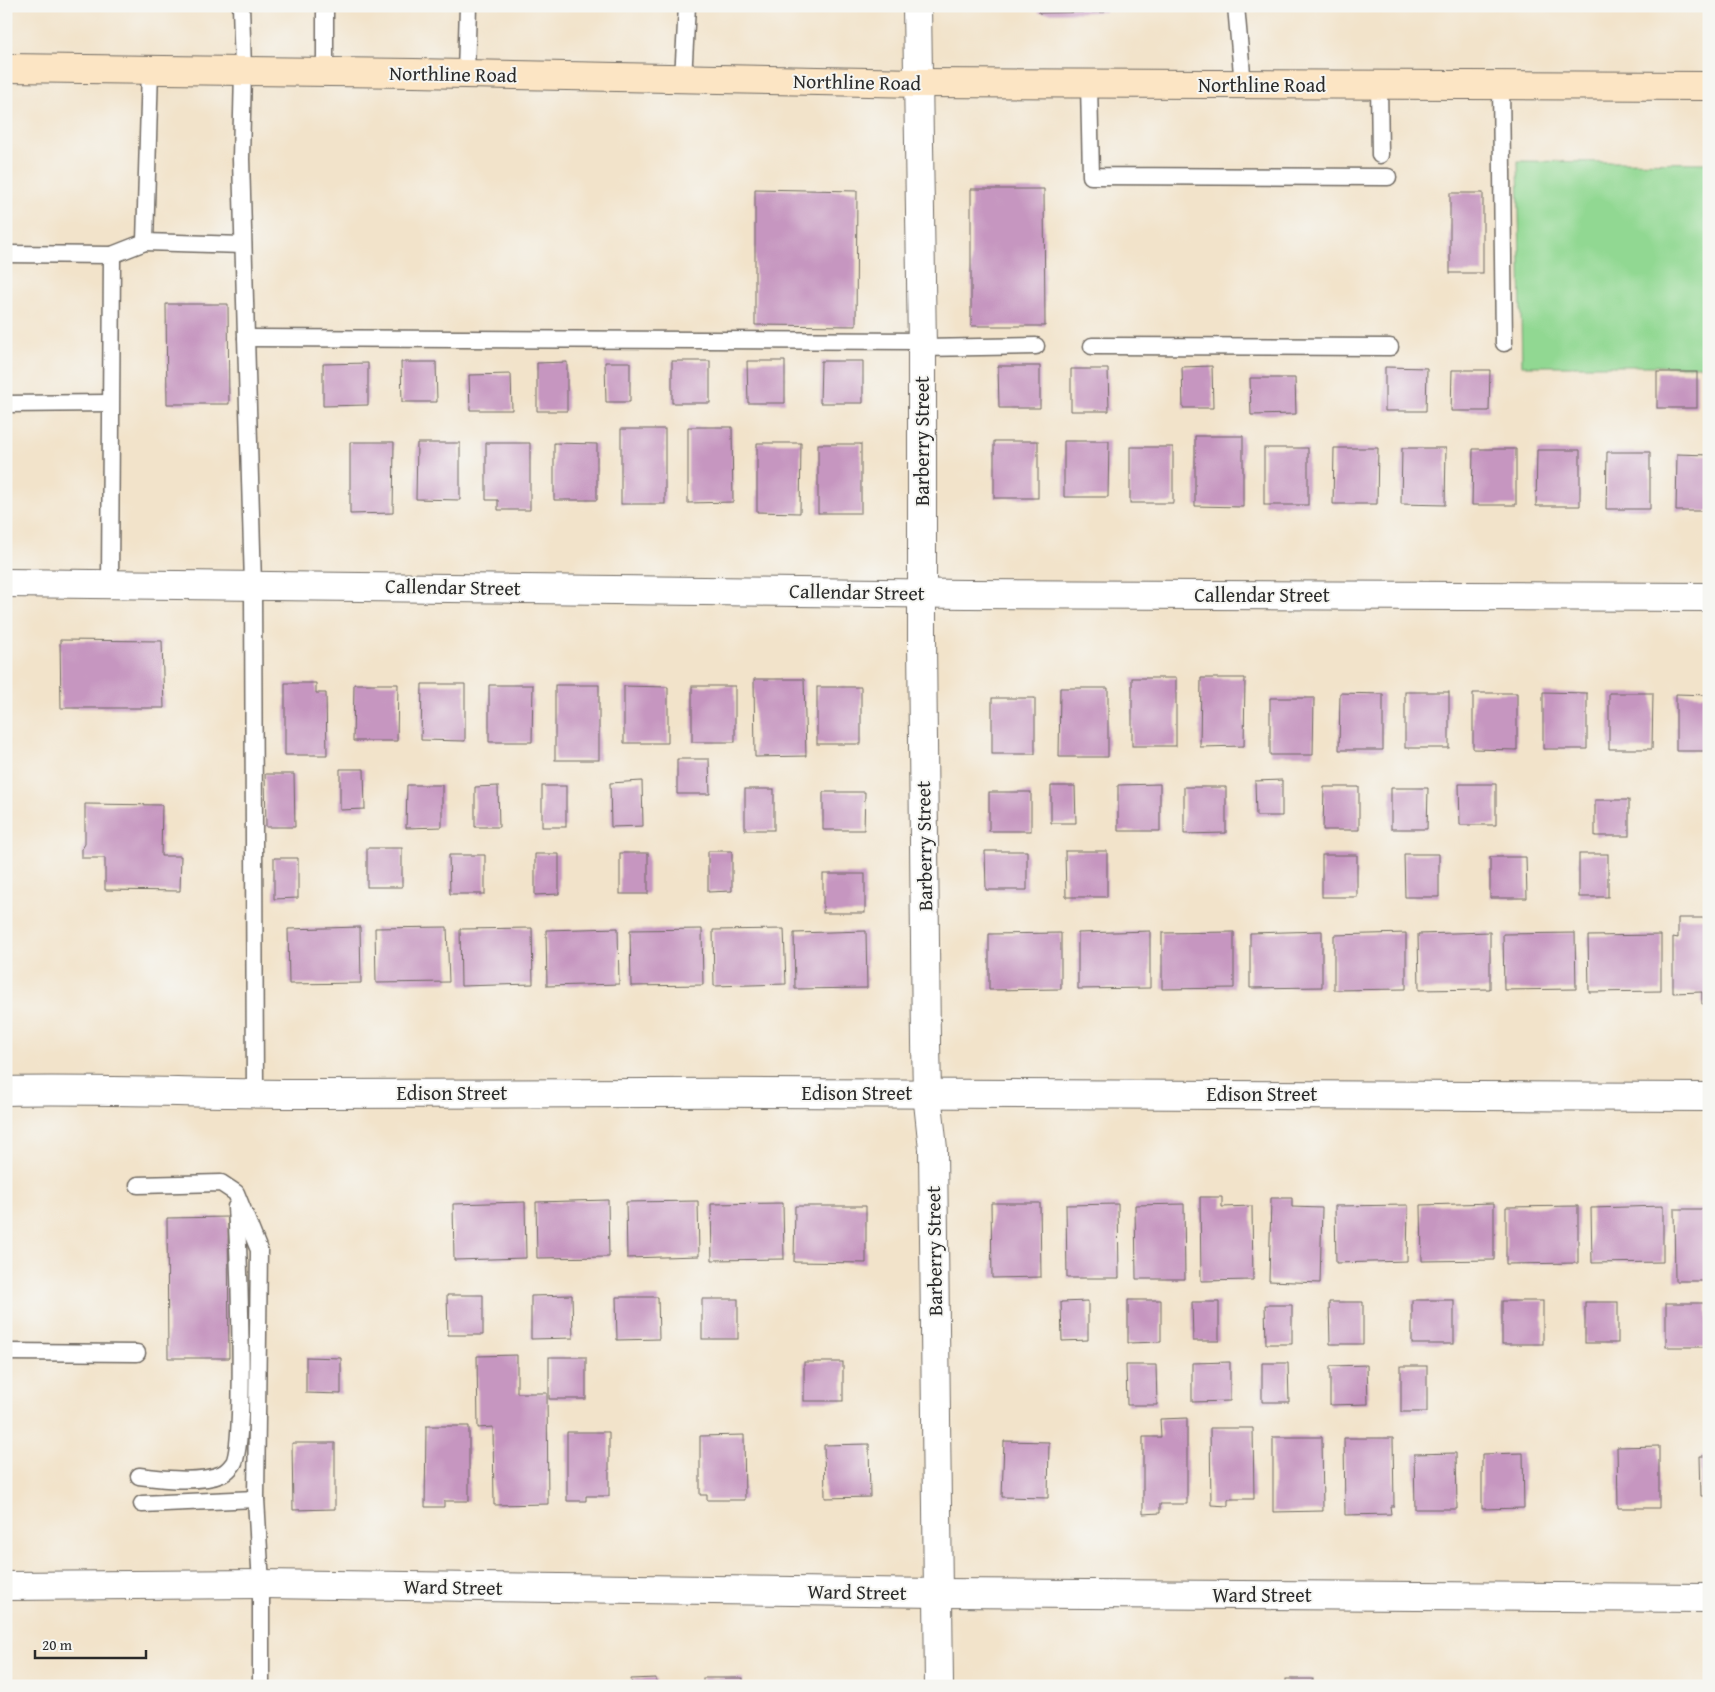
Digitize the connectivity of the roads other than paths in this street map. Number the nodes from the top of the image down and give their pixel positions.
1 (241, 6) edge
2 (324, 6) edge
3 (468, 6) edge
4 (687, 6) edge
5 (917, 6) edge
6 (1236, 6) edge
7 (6, 68) edge
8 (150, 69) junction
9 (243, 70) junction
10 (325, 72) junction
11 (466, 74) junction
12 (683, 78) junction
13 (918, 83) junction
14 (1089, 84) junction
15 (1243, 85) junction
16 (1379, 85) junction
17 (1501, 85) junction
18 (1709, 86) edge
19 (1380, 155) dead end
20 (1388, 177) dead end
21 (145, 242) junction
22 (243, 245) junction
23 (6, 254) edge
24 (112, 256) junction
25 (246, 338) junction
26 (1504, 343) dead end
27 (922, 344) junction
28 (1036, 346) dead end
29 (1092, 346) dead end
30 (1390, 347) dead end
31 (110, 403) junction
32 (6, 404) edge
33 (6, 583) edge
34 (110, 583) junction
35 (253, 585) junction
36 (922, 593) junction
37 (1709, 597) edge
38 (6, 1091) edge
39 (927, 1093) junction
40 (255, 1094) junction
41 (1709, 1097) edge
42 (138, 1185) dead end
43 (236, 1193) junction
44 (6, 1352) edge
45 (137, 1353) dead end
46 (139, 1476) dead end
47 (256, 1499) junction
48 (142, 1504) dead end
49 (260, 1584) junction
50 (6, 1586) edge
51 (938, 1593) junction
52 (1709, 1598) edge
53 (262, 1686) edge
54 (939, 1686) edge

1 - 9 lane
2 - 10 lane
3 - 11 lane
4 - 12 lane
5 - 13 street, Barberry Street
6 - 15 lane
7 - 8 main road, Northline Road
8 - 9 main road, Northline Road
8 - 21 lane
9 - 10 main road, Northline Road
9 - 22 lane
10 - 11 main road, Northline Road
11 - 12 main road, Northline Road
12 - 13 main road, Northline Road
13 - 14 main road, Northline Road
13 - 27 street, Barberry Street
14 - 15 main road, Northline Road
14 - 20 lane
15 - 16 main road, Northline Road
16 - 17 main road, Northline Road
16 - 19 lane
17 - 18 main road, Northline Road
17 - 26 lane
21 - 22 lane
21 - 24 lane
22 - 25 lane
23 - 24 lane
24 - 31 lane
25 - 27 lane
25 - 35 lane
27 - 28 lane
27 - 36 street, Barberry Street
29 - 30 lane
31 - 32 lane
31 - 34 lane
33 - 34 street, Callendar Street
34 - 35 street, Callendar Street
35 - 36 street, Callendar Street
35 - 40 lane
36 - 37 street, Callendar Street
36 - 39 street, Barberry Street
38 - 40 street, Edison Street
39 - 40 street, Edison Street
39 - 41 street, Edison Street
39 - 51 street, Barberry Street
42 - 43 lane
43 - 46 lane
43 - 47 lane
44 - 45 lane
47 - 48 lane
47 - 49 lane
49 - 50 street, Ward Street
49 - 51 street, Ward Street
49 - 53 lane
51 - 52 street, Ward Street
51 - 54 street, Barberry Street

